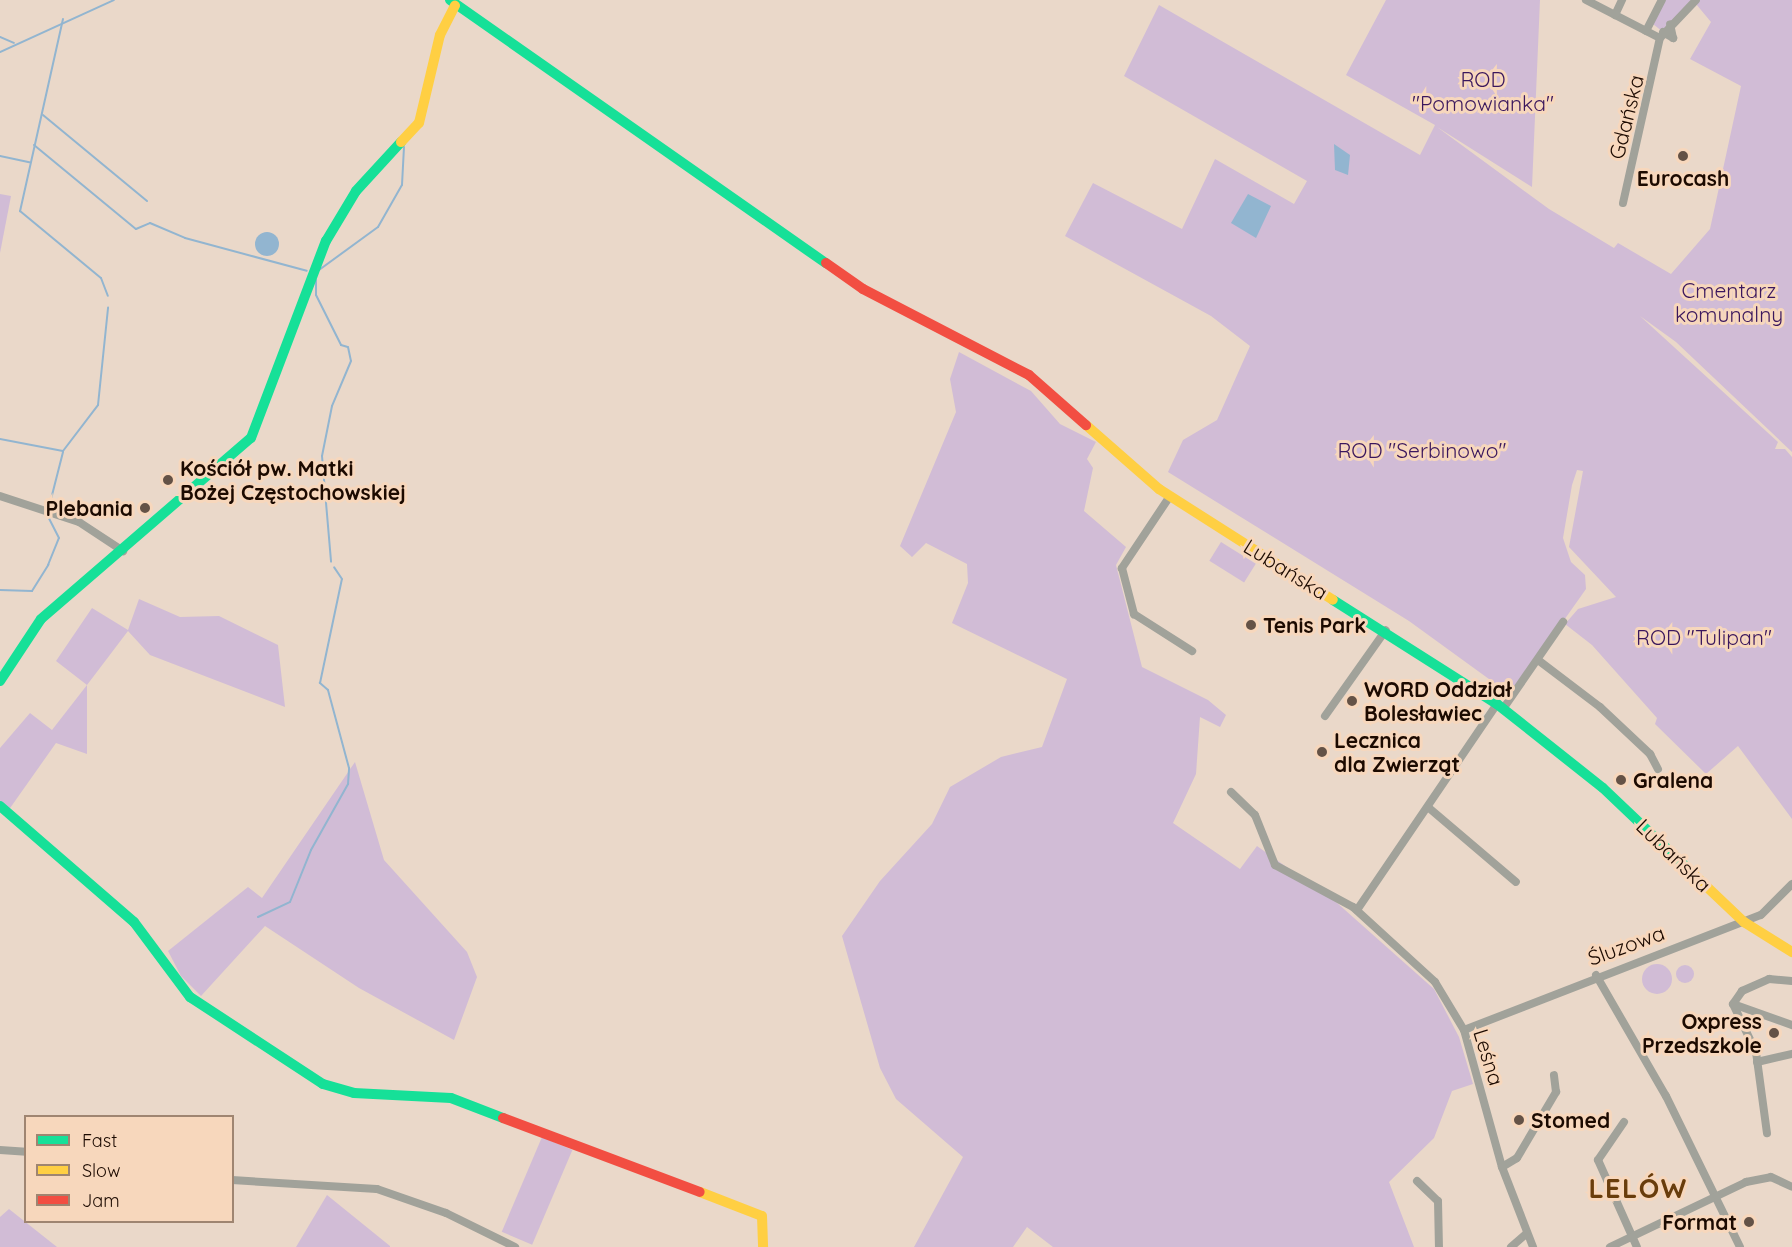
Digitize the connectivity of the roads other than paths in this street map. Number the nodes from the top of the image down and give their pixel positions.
1 (1586, 0) edge
2 (1622, 0) edge
3 (1662, 0) edge
4 (1696, 0) edge
5 (452, 3) edge
6 (1615, 15) junction
7 (1670, 24) junction
8 (1646, 31) junction
9 (1662, 35) junction
10 (1623, 203) dead end
11 (0, 496) edge
12 (1170, 496) junction
13 (123, 551) junction
14 (1563, 622) dead end
15 (1386, 630) junction
16 (1192, 651) dead end
17 (1538, 660) junction
18 (0, 681) edge
19 (1500, 706) junction
20 (1325, 716) dead end
21 (1658, 769) dead end
22 (1230, 792) dead end
23 (0, 807) edge
24 (1429, 808) junction
25 (1516, 882) dead end
26 (1792, 885) edge
27 (1357, 910) junction
28 (1744, 922) junction
29 (1792, 952) edge
30 (1596, 975) junction
31 (1792, 981) edge
32 (1733, 1004) junction
33 (1792, 1025) edge
34 (1464, 1030) junction
35 (1792, 1054) edge
36 (1757, 1062) junction
37 (1554, 1075) dead end
38 (1624, 1122) dead end
39 (1767, 1133) dead end
40 (0, 1150) edge
41 (24, 1152) edge
42 (1502, 1167) junction
43 (234, 1180) edge
44 (1417, 1181) dead end
45 (1792, 1187) edge
46 (1718, 1195) junction
47 (1527, 1233) junction
48 (1632, 1236) junction
49 (515, 1247) edge
50 (763, 1247) edge
51 (1439, 1247) edge
52 (1511, 1247) edge
53 (1533, 1247) edge
54 (1610, 1247) edge
55 (1637, 1247) edge
56 (1740, 1247) edge

1 - 6 street
2 - 6 street
3 - 8 street
4 - 7 street, Gdańska
5 - 12 street, Lubańska
5 - 13 street
6 - 8 street
7 - 9 street, Gdańska
7 - 9 street
8 - 9 street
9 - 10 street, Gdańska
11 - 13 street
12 - 15 street, Lubańska
12 - 16 street
13 - 18 street
14 - 17 street
15 - 19 street, Lubańska
15 - 20 street
17 - 19 street
17 - 21 street
19 - 24 street
19 - 28 street, Lubańska
22 - 27 street, Leśna
23 - 50 street
24 - 25 street
24 - 27 street
26 - 28 street, Śluzowa
27 - 34 street, Leśna
28 - 29 street, Lubańska
28 - 30 street, Śluzowa
30 - 34 street, Śluzowa
30 - 46 street
31 - 32 street
32 - 33 street
32 - 36 street
34 - 42 street, Leśna
35 - 36 street
36 - 39 street
37 - 42 street
38 - 48 street
40 - 41 street
42 - 47 street, Leśna
43 - 49 street
44 - 51 street
45 - 46 street
46 - 48 street
46 - 56 street
47 - 52 street
47 - 53 street, Leśna
48 - 54 street
48 - 55 street

